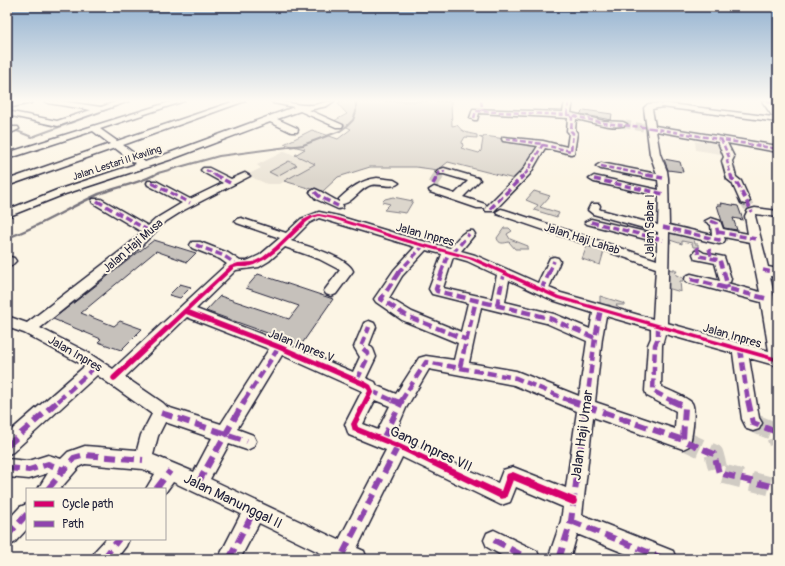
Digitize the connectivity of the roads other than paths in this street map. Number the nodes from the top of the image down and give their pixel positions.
1 (165, 127) edge
2 (248, 127) edge
3 (289, 127) edge
4 (571, 127) edge
5 (94, 128) joint
6 (649, 128) joint
7 (294, 130) dead end
8 (506, 139) dead end
9 (721, 139) junction
10 (115, 145) junction
11 (543, 145) junction
12 (778, 149) edge
13 (7, 156) edge
14 (143, 165) junction
15 (601, 166) dead end
16 (206, 170) dead end
17 (443, 172) dead end
18 (245, 176) dead end
19 (663, 178) junction
20 (594, 179) dead end
21 (7, 182) edge
22 (152, 183) dead end
23 (230, 183) junction
24 (394, 183) dead end
25 (434, 190) dead end
26 (315, 192) dead end
27 (664, 194) junction
28 (458, 197) junction
29 (97, 201) dead end
30 (190, 203) junction
31 (595, 206) dead end
32 (749, 206) junction
33 (337, 207) junction
34 (491, 209) junction
35 (7, 214) edge
36 (778, 214) edge
37 (711, 220) dead end
38 (241, 221) dead end
39 (590, 222) dead end
40 (149, 231) junction
41 (663, 232) junction
42 (718, 232) junction
43 (468, 234) dead end
44 (285, 239) junction
45 (756, 239) junction
46 (196, 245) dead end
47 (423, 246) junction
48 (451, 252) junction
49 (703, 252) dead end
50 (554, 261) dead end
51 (236, 264) junction
52 (663, 266) junction
53 (762, 270) junction
54 (504, 272) junction
55 (778, 273) edge
56 (691, 279) dead end
57 (727, 285) junction
58 (331, 291) dead end
59 (541, 291) junction
60 (768, 299) junction
61 (476, 300) junction
62 (497, 306) junction
63 (601, 309) junction
64 (185, 312) junction
65 (7, 321) edge
66 (369, 327) dead end
67 (659, 327) junction
68 (29, 329) junction
69 (595, 338) junction
70 (467, 340) junction
71 (278, 347) junction
72 (740, 348) junction
73 (778, 356) edge
74 (778, 360) edge
75 (96, 366) junction
76 (460, 367) junction
77 (114, 378) junction
78 (357, 380) junction
79 (370, 391) junction
80 (400, 403) junction
81 (586, 407) junction
82 (161, 413) junction
83 (753, 423) dead end
84 (223, 434) junction
85 (247, 441) dead end
86 (391, 443) junction
87 (7, 446) edge
88 (143, 460) junction
89 (7, 468) edge
90 (64, 470) junction
91 (170, 471) junction
92 (198, 483) junction
93 (49, 488) edge
94 (157, 488) edge
95 (573, 501) junction
96 (254, 511) junction
97 (26, 515) edge
98 (571, 521) junction
99 (7, 536) edge
100 (118, 540) edge
101 (494, 540) dead end
102 (352, 557) edge
103 (103, 559) edge
104 (229, 559) edge
105 (529, 559) edge
106 (559, 559) edge
107 (666, 559) edge

1 - 10 street
2 - 14 street, Jalan Lestari II Kavling
3 - 7 street
4 - 11 street
5 - 10 street
5 - 13 street
6 - 9 street
6 - 19 street, Jalan Sabar I
8 - 11 street
9 - 12 street
9 - 32 street
10 - 14 street
10 - 21 street
11 - 34 street
14 - 35 street, Jalan Lestari II Kavling
15 - 19 street
16 - 23 street
17 - 28 street
18 - 23 street, Jalan Haji Musa
19 - 27 street, Jalan Sabar I
20 - 27 street
22 - 30 street
23 - 30 street, Jalan Haji Musa
24 - 33 street
25 - 28 street, Jalan Haji Lahab
26 - 33 street
27 - 41 street, Jalan Sabar I
28 - 34 street, Jalan Haji Lahab
29 - 40 street
30 - 40 street, Jalan Haji Musa
31 - 41 street
32 - 36 street
32 - 45 street
33 - 44 street, Jalan Inpres
33 - 47 street, Jalan Inpres
34 - 52 street, Jalan Haji Lahab
37 - 42 street
38 - 44 street
39 - 41 street
40 - 68 street, Jalan Haji Musa
41 - 42 street
41 - 52 street, Jalan Sabar I
42 - 45 street
43 - 48 street
44 - 51 street, Jalan Inpres
44 - 58 street
45 - 53 street
46 - 51 street
47 - 48 street, Jalan Inpres
47 - 70 street
48 - 54 street, Jalan Inpres
48 - 61 street
49 - 57 street
50 - 59 street
51 - 64 street, Jalan Inpres
52 - 67 street, Jalan Sabar I
53 - 55 street
53 - 60 street
54 - 59 street, Jalan Inpres
54 - 62 street
56 - 57 street
57 - 60 street
59 - 63 street, Jalan Inpres
60 - 73 street
61 - 62 street
61 - 70 street
62 - 69 street
63 - 67 street, Jalan Inpres
63 - 69 street, Jalan Haji Umar
64 - 71 street, Jalan Inpres V
64 - 77 street, Jalan Inpres
65 - 68 street, Jalan Inpres
66 - 78 street
67 - 72 street, Jalan Inpres
67 - 81 street, Jalan Sabar I
68 - 75 street, Jalan Inpres
69 - 81 street, Jalan Haji Umar
70 - 76 street
71 - 78 street, Jalan Inpres V
71 - 84 street
72 - 74 street, Jalan Inpres
72 - 83 street
75 - 77 street, Jalan Inpres
75 - 87 street
76 - 80 street
76 - 81 street
77 - 82 street
78 - 79 street, Jalan Inpres V
79 - 80 street, Jalan Inpres V
79 - 86 street, Gang Inpres VII
80 - 86 street
81 - 95 street, Jalan Haji Umar
82 - 84 street
82 - 88 street
84 - 85 street
84 - 92 street
86 - 95 street, Gang Inpres VII
86 - 102 street
88 - 90 street, Jalan Manunggal II
88 - 91 street, Jalan Manunggal II
89 - 90 street
90 - 93 street, Jalan Manunggal II
91 - 92 street, Jalan Manunggal II
91 - 94 street
92 - 96 street, Jalan Manunggal II
95 - 98 street, Jalan Haji Umar
96 - 102 street, Jalan Manunggal II
96 - 104 street
97 - 99 street
98 - 106 street, Jalan Haji Umar
98 - 107 street
100 - 103 street
101 - 105 street

